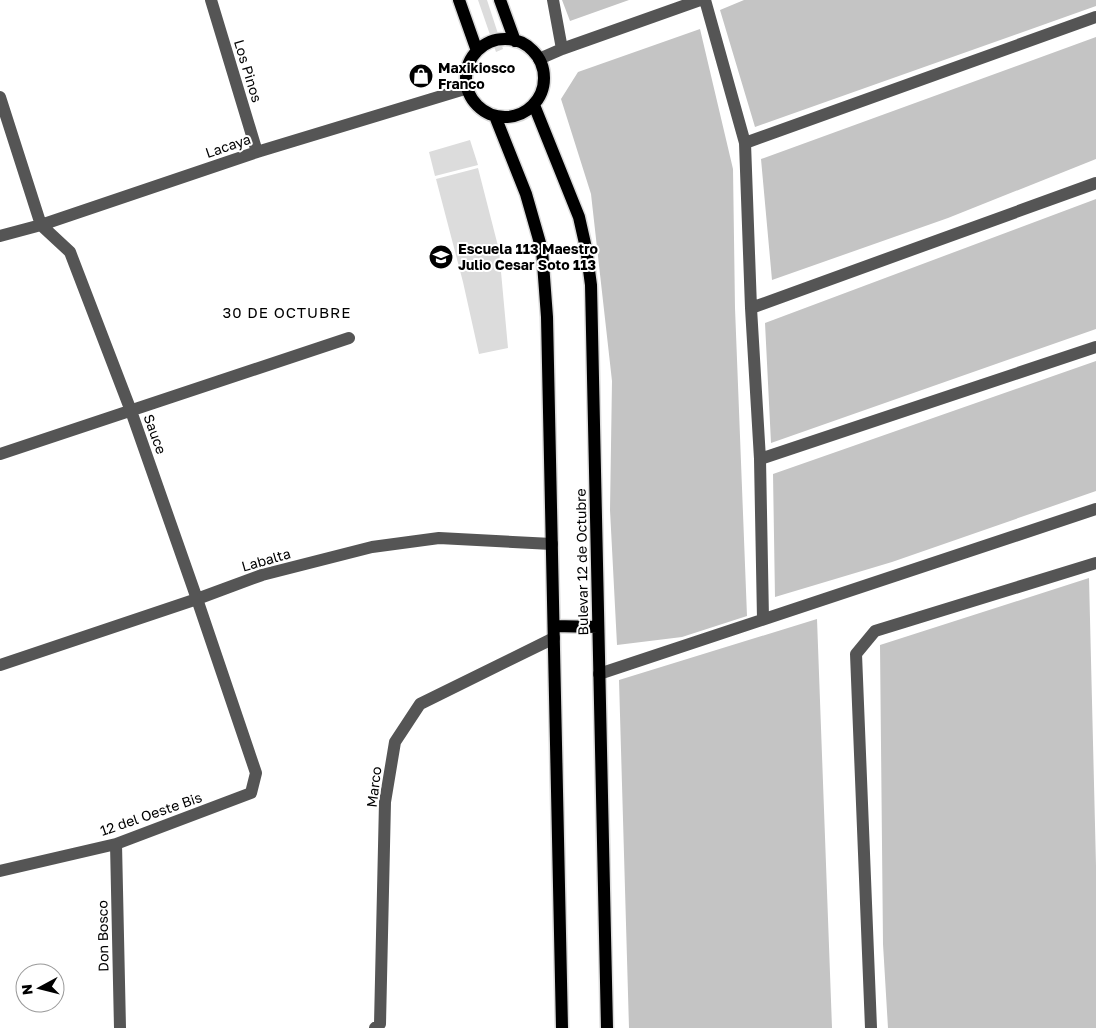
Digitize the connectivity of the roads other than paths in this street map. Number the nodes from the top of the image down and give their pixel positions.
1 (211, 0) edge
2 (460, 0) edge
3 (500, 0) edge
4 (553, 0) edge
5 (700, 0) edge
6 (705, 0) edge
7 (1096, 17) edge
8 (515, 40) junction
9 (562, 49) junction
10 (477, 51) junction
11 (539, 59) junction
12 (468, 88) junction
13 (0, 97) edge
14 (534, 106) junction
15 (495, 116) junction
16 (745, 143) junction
17 (257, 152) junction
18 (1096, 183) edge
19 (41, 225) junction
20 (0, 236) edge
21 (751, 308) junction
22 (349, 338) dead end
23 (1096, 346) edge
24 (130, 411) junction
25 (0, 454) edge
26 (760, 458) junction
27 (1096, 509) edge
28 (552, 544) junction
29 (1096, 563) edge
30 (197, 599) junction
31 (763, 619) junction
32 (598, 627) junction
33 (554, 632) junction
34 (0, 665) edge
35 (599, 674) junction
36 (251, 793) joint
37 (116, 844) junction
38 (0, 871) edge
39 (120, 1028) edge
40 (375, 1028) edge
41 (562, 1028) edge
42 (607, 1028) edge
43 (872, 1028) edge

1 - 17 street, Los Pinos
2 - 10 main road
3 - 8 main road
4 - 9 street
5 - 9 street
6 - 16 street
7 - 16 street
8 - 10 main road
8 - 11 main road
9 - 11 street
10 - 12 main road
11 - 14 main road
12 - 15 main road
12 - 17 street, Lacaya
13 - 19 street, Sauce
14 - 15 main road
14 - 32 main road, Bulevar 12 de Octubre
15 - 28 main road
16 - 21 street
17 - 19 street, Lacaya
18 - 21 street
19 - 20 street, Lacaya
19 - 24 street, Sauce
21 - 26 street
22 - 24 street
23 - 26 street
24 - 25 street
24 - 30 street, Sauce
26 - 31 street
27 - 31 street
28 - 30 street, Labalta
28 - 33 main road
29 - 43 street
30 - 34 street, Labalta
30 - 36 street, Sauce
31 - 35 street
32 - 33 main road
32 - 35 main road, Bulevar 12 de Octubre
33 - 40 street, Marco
33 - 41 main road
35 - 42 main road, Bulevar 12 de Octubre
36 - 37 street, 12 del Oeste Bis
37 - 38 street, 12 del Oeste Bis
37 - 39 street, Don Bosco

